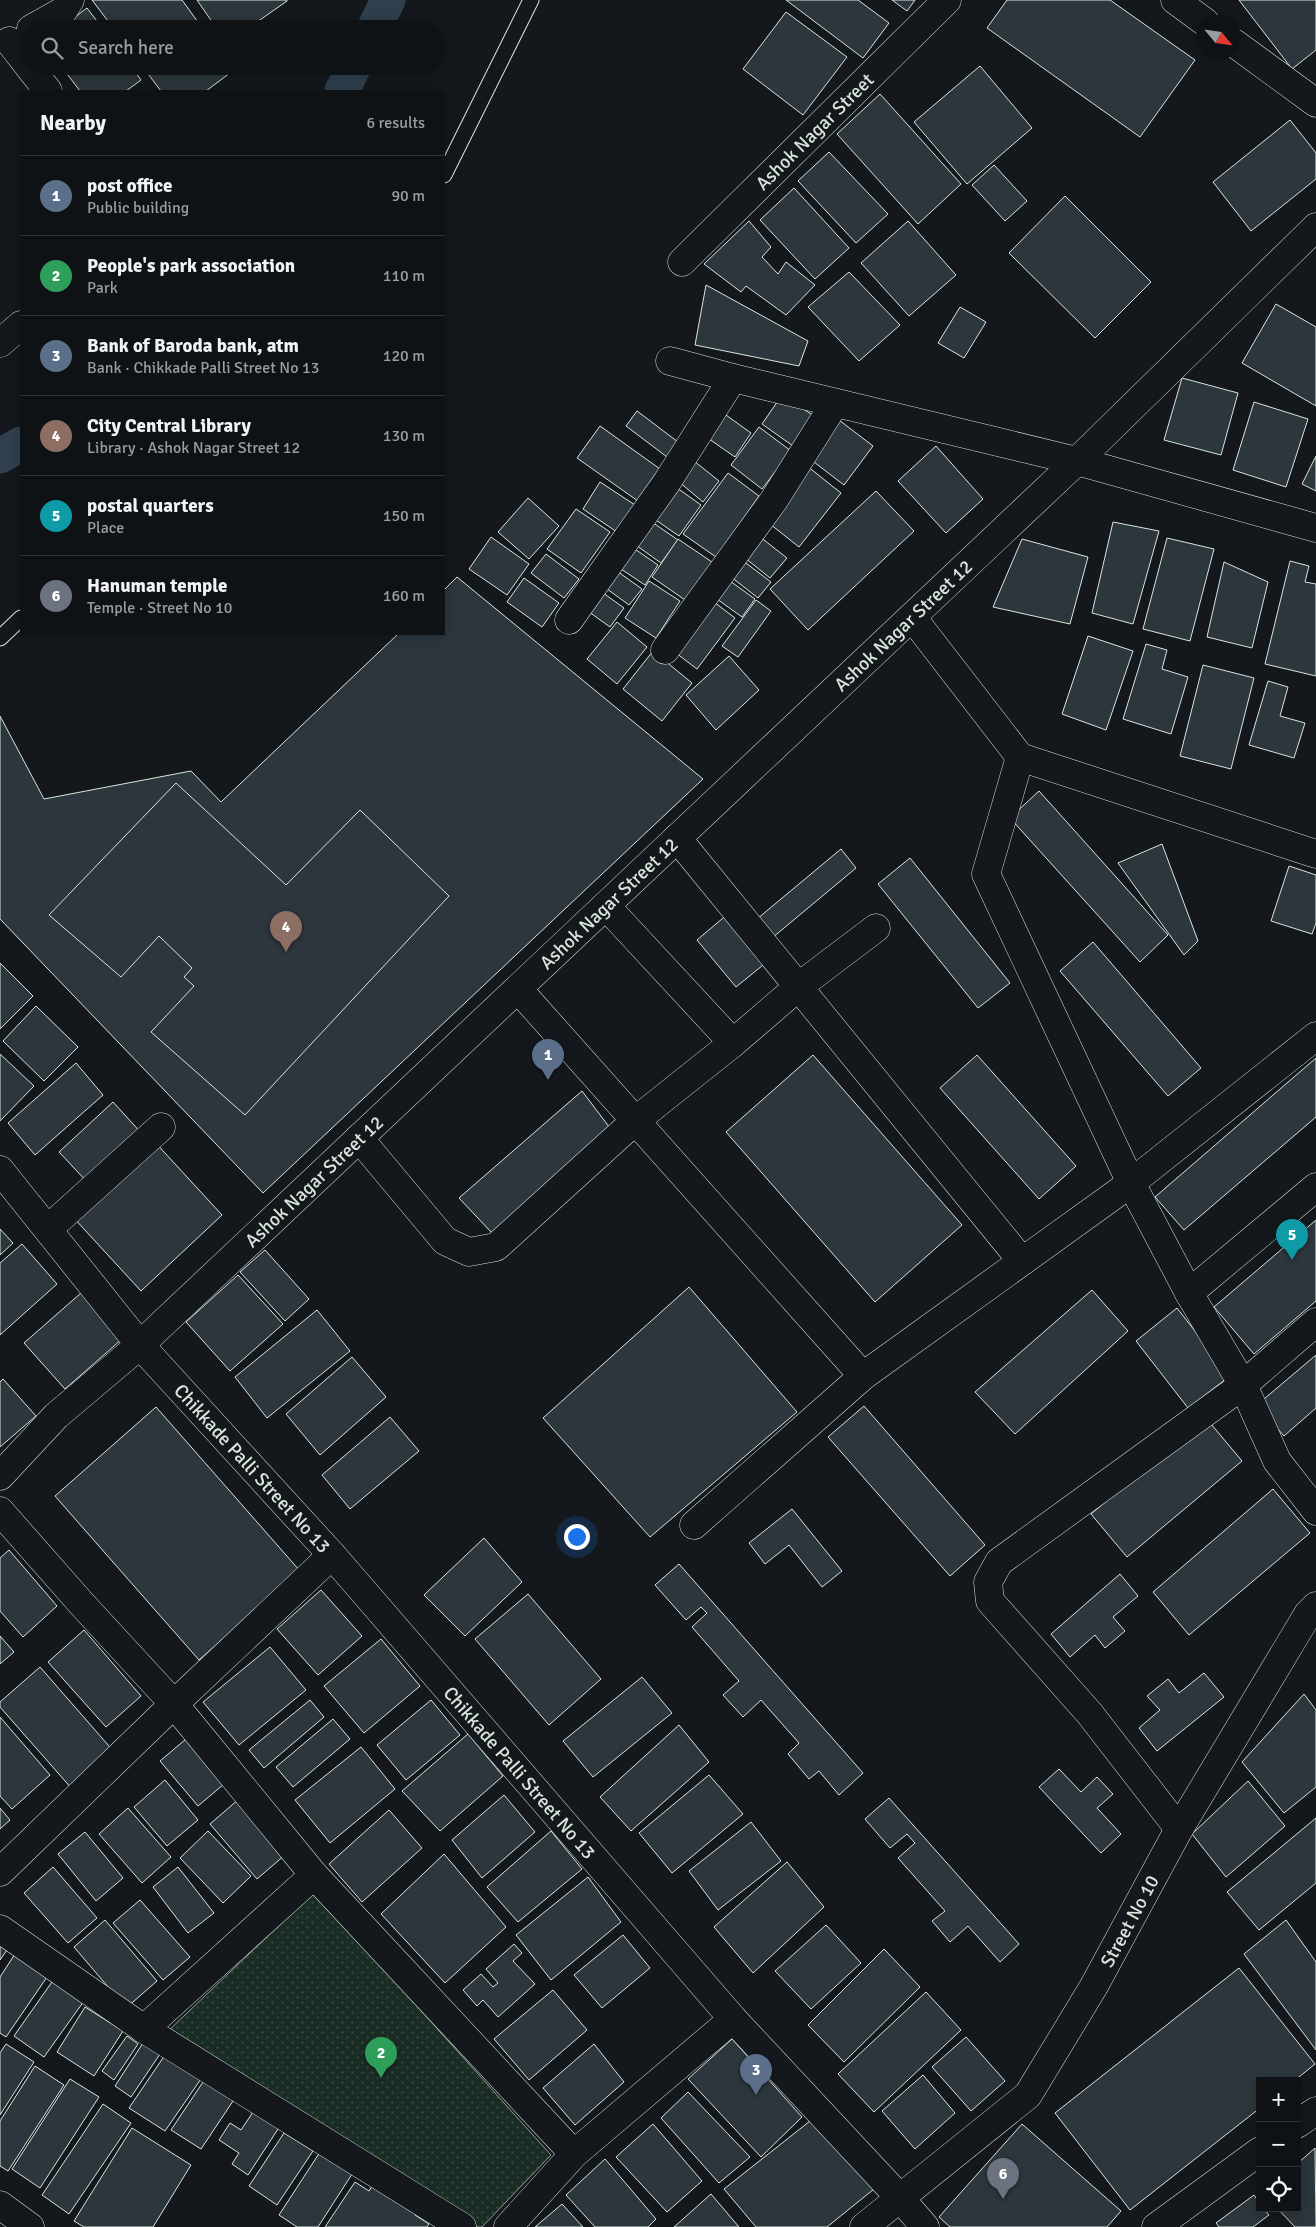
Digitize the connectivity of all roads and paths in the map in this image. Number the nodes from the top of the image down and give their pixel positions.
1 (70, 0) edge
2 (531, 0) edge
3 (947, 0) edge
4 (1179, 1) edge
5 (1196, 15) edge
6 (46, 20) edge
7 (1241, 48) edge
8 (39, 75) edge
9 (47, 90) edge
10 (1316, 104) edge
11 (445, 173) edge
12 (1316, 227) edge
13 (682, 262) dead end
14 (20, 326) edge
15 (0, 343) edge
16 (670, 361) dead end
17 (734, 378) junction
18 (835, 403) junction
19 (1077, 461) junction
20 (1316, 528) edge
21 (912, 617) junction
22 (20, 619) edge
23 (569, 620) dead end
24 (0, 638) edge
25 (665, 650) dead end
26 (1020, 757) junction
27 (677, 838) junction
28 (1316, 854) edge
29 (606, 906) junction
30 (876, 928) dead end
31 (798, 987) junction
32 (518, 989) junction
33 (1316, 1036) edge
34 (733, 1043) junction
35 (635, 1121) junction
36 (161, 1127) dead end
37 (360, 1138) junction
38 (0, 1170) edge
39 (1131, 1183) junction
40 (1316, 1187) edge
41 (48, 1229) junction
42 (1022, 1261) junction
43 (1189, 1293) junction
44 (1316, 1322) edge
45 (140, 1345) junction
46 (863, 1376) junction
47 (1243, 1385) junction
48 (0, 1476) edge
49 (1311, 1494) edge
50 (0, 1510) edge
51 (694, 1525) dead end
52 (332, 1556) junction
53 (1313, 1615) edge
54 (174, 1704) junction
55 (1179, 1829) junction
56 (0, 1872) edge
57 (314, 1875) junction
58 (0, 1929) edge
59 (733, 2019) junction
60 (144, 2029) junction
61 (1316, 2111) edge
62 (1300, 2122) edge
63 (574, 2154) junction
64 (1256, 2154) edge
65 (901, 2199) junction
66 (0, 2205) edge
67 (30, 2227) edge
68 (462, 2227) edge
69 (508, 2227) edge
70 (864, 2227) edge
71 (925, 2227) edge
72 (1156, 2227) edge

1 - 6 street
2 - 11 lane
3 - 13 street, Ashok Nagar Street
4 - 5 street
7 - 10 street
8 - 9 street
12 - 19 street, Ashok Nagar Street 12
14 - 15 street
16 - 17 street
17 - 18 street
17 - 23 street
18 - 19 street
18 - 25 street
19 - 20 street
19 - 21 street, Ashok Nagar Street 12
21 - 26 street
21 - 27 street, Ashok Nagar Street 12
22 - 24 lane
26 - 28 street
26 - 39 street
27 - 29 street, Ashok Nagar Street 12
27 - 31 street
29 - 32 street, Ashok Nagar Street 12
29 - 34 street
30 - 31 street
31 - 34 street
31 - 42 street
32 - 35 street
32 - 37 street, Ashok Nagar Street 12
33 - 39 street
34 - 35 street
35 - 37 street
35 - 46 street
36 - 41 street
37 - 45 street, Ashok Nagar Street 12
38 - 41 street, Chikkade Palli Street No 13
39 - 42 street
39 - 43 street
40 - 43 street
41 - 45 street, Chikkade Palli Street No 13
42 - 46 street
43 - 47 street
44 - 47 street
45 - 48 street, Ashok Nagar Street 12
45 - 52 street, Chikkade Palli Street No 13
46 - 51 street
47 - 49 street
47 - 55 street
50 - 54 street
52 - 54 street
52 - 59 street, Chikkade Palli Street No 13
53 - 55 street, Street No 10
54 - 56 street
54 - 57 street
55 - 65 street, Street No 10
57 - 60 street
57 - 63 street
58 - 60 street
59 - 63 street
59 - 65 street, Chikkade Palli Street No 13
60 - 68 street
61 - 62 street
63 - 69 street
64 - 72 street
65 - 70 street, Street No 10
65 - 71 street, Chikkade Palli Street No 13
66 - 67 street

